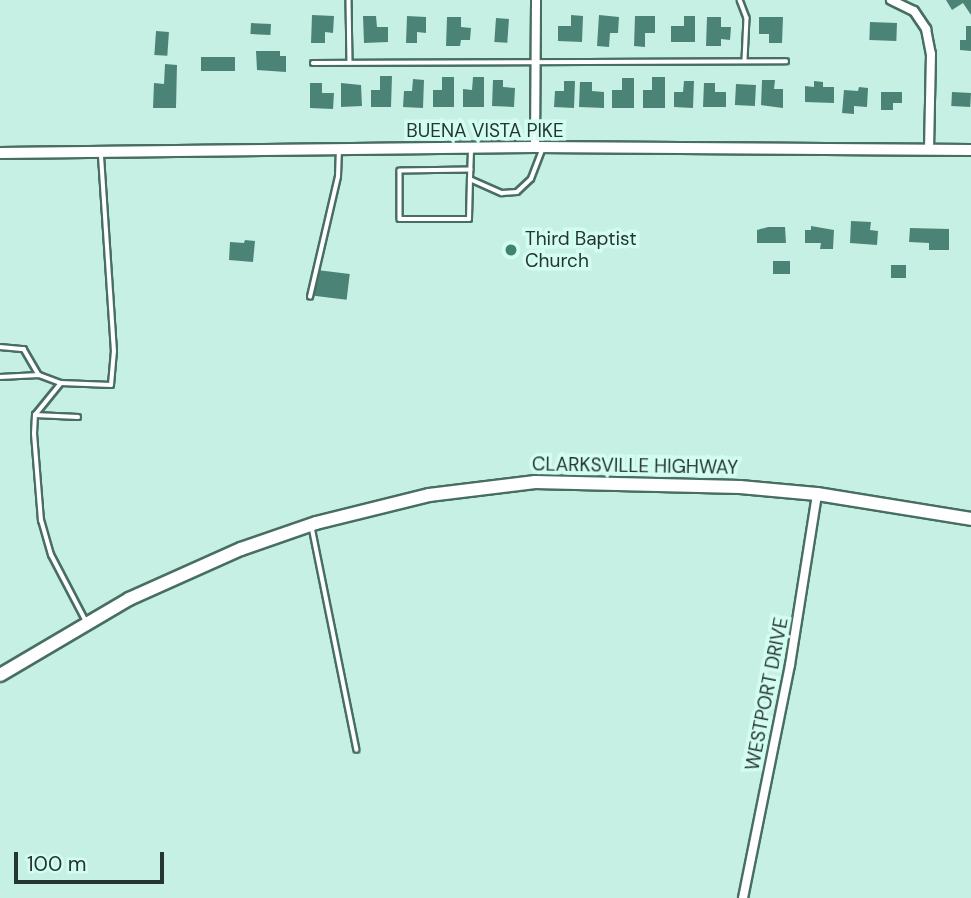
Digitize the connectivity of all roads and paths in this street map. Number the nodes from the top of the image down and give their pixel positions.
1 (349, 0) edge
2 (536, 0) edge
3 (740, 0) edge
4 (891, 0) edge
5 (536, 61) junction
6 (745, 61) junction
7 (786, 61) dead end
8 (350, 62) junction
9 (313, 63) dead end
10 (539, 147) junction
11 (471, 148) junction
12 (339, 149) junction
13 (929, 150) junction
14 (971, 150) edge
15 (100, 152) junction
16 (0, 153) edge
17 (471, 170) junction
18 (470, 178) junction
19 (310, 298) dead end
20 (0, 346) edge
21 (39, 375) junction
22 (0, 377) edge
23 (61, 383) junction
24 (35, 415) junction
25 (78, 417) dead end
26 (817, 494) junction
27 (971, 519) edge
28 (312, 525) junction
29 (87, 623) junction
30 (0, 676) edge
31 (357, 750) dead end
32 (743, 898) edge

1 - 8 lane
2 - 5 street
3 - 6 lane
4 - 13 street
5 - 6 lane
5 - 8 lane
5 - 10 street
6 - 7 lane
8 - 9 lane
10 - 11 main road, BUENA VISTA PIKE
10 - 13 main road, BUENA VISTA PIKE
10 - 18 lane
11 - 12 main road, BUENA VISTA PIKE
11 - 17 lane
12 - 15 main road, BUENA VISTA PIKE
12 - 19 lane
13 - 14 main road, BUENA VISTA PIKE
15 - 16 main road, BUENA VISTA PIKE
15 - 23 lane
17 - 18 lane
17 - 18 lane
20 - 21 lane
21 - 22 lane
21 - 23 lane
23 - 24 lane
24 - 25 lane
24 - 29 lane
26 - 27 main road, CLARKSVILLE HIGHWAY
26 - 28 main road, CLARKSVILLE HIGHWAY
26 - 32 street, WESTPORT DRIVE
28 - 29 main road, CLARKSVILLE HIGHWAY
28 - 31 lane
29 - 30 main road, CLARKSVILLE HIGHWAY

